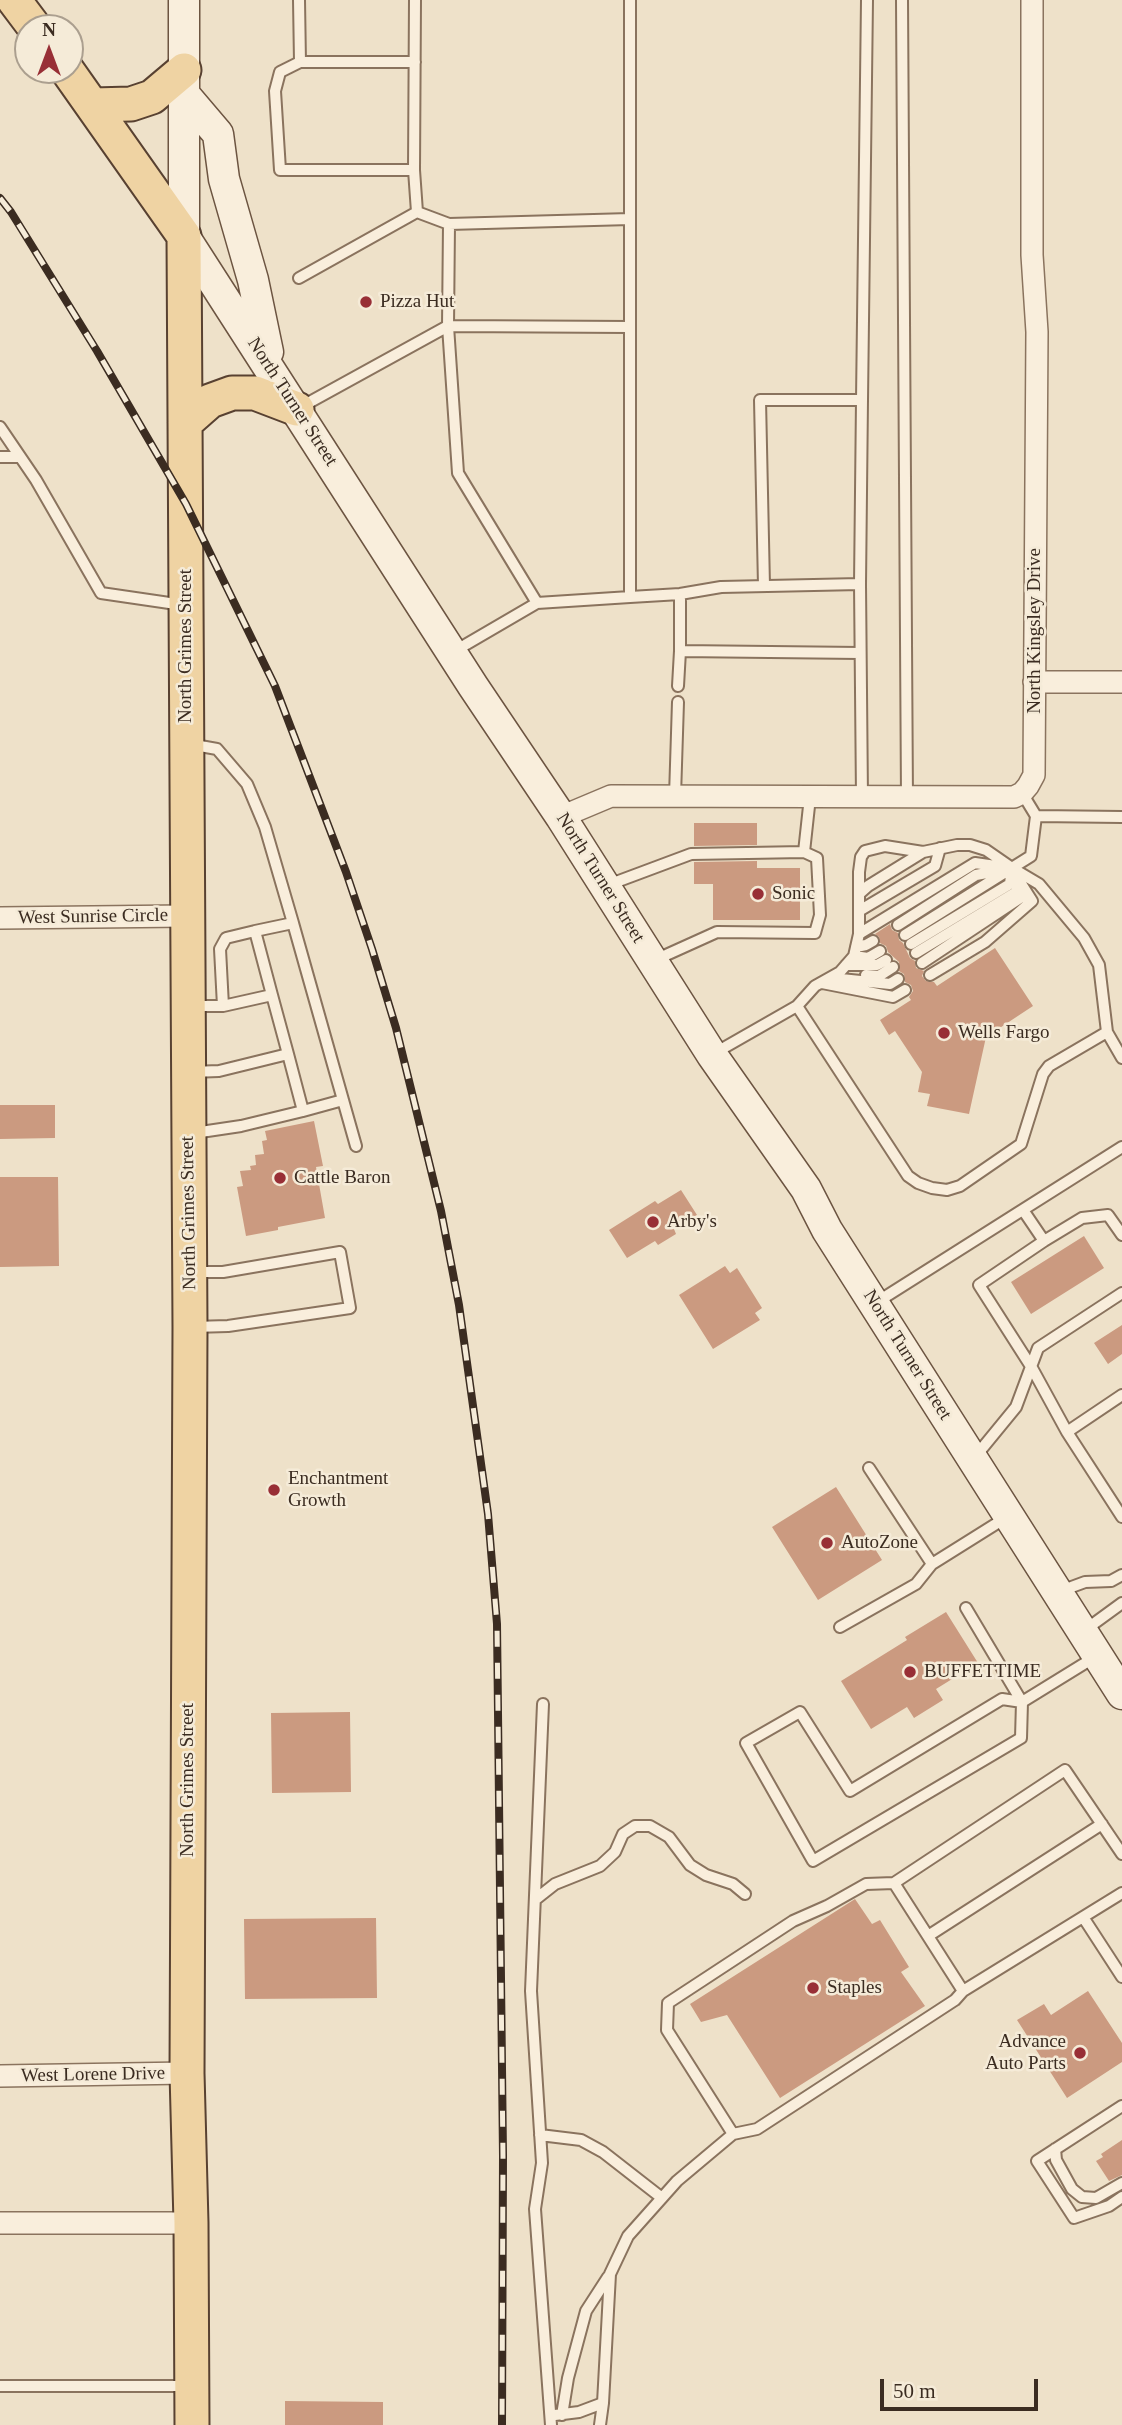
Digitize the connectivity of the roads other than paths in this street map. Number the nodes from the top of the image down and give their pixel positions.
1 (184, 0) edge
2 (299, 0) edge
3 (415, 0) edge
4 (630, 0) edge
5 (867, 0) edge
6 (902, 0) edge
7 (1032, 0) edge
8 (300, 62) junction
9 (415, 62) junction
10 (184, 82) junction
11 (77, 84) edge
12 (93, 105) junction
13 (414, 170) junction
14 (417, 212) junction
15 (630, 219) junction
16 (449, 224) junction
17 (184, 236) junction
18 (299, 278) dead end
19 (448, 326) junction
20 (630, 327) junction
21 (271, 369) junction
22 (862, 400) junction
23 (297, 410) junction
24 (186, 423) junction
25 (0, 427) edge
26 (0, 457) edge
27 (20, 457) junction
28 (860, 584) junction
29 (764, 586) junction
30 (680, 594) junction
31 (630, 597) junction
32 (537, 603) junction
33 (186, 605) junction
34 (680, 651) junction
35 (452, 653) junction
36 (860, 653) junction
37 (1034, 682) junction
38 (1122, 682) edge
39 (678, 686) dead end
40 (678, 702) dead end
41 (186, 743) junction
42 (1022, 793) junction
43 (675, 796) junction
44 (810, 797) junction
45 (862, 798) junction
46 (907, 798) junction
47 (1036, 816) junction
48 (561, 817) junction
49 (1122, 817) edge
50 (940, 848) junction
51 (804, 852) junction
52 (923, 852) junction
53 (1012, 868) junction
54 (605, 886) junction
55 (859, 894) junction
56 (859, 911) junction
57 (186, 916) junction
58 (0, 918) edge
59 (293, 923) junction
60 (898, 925) dead end
61 (255, 930) junction
62 (859, 934) junction
63 (652, 961) junction
64 (841, 967) junction
65 (930, 975) dead end
66 (898, 979) dead end
67 (905, 990) dead end
68 (272, 995) junction
69 (187, 1006) junction
70 (223, 1006) junction
71 (797, 1006) junction
72 (1107, 1032) junction
73 (288, 1054) junction
74 (712, 1055) junction
75 (1122, 1058) edge
76 (188, 1072) junction
77 (343, 1100) junction
78 (303, 1111) junction
79 (188, 1134) junction
80 (356, 1146) dead end
81 (1122, 1147) edge
82 (1023, 1210) junction
83 (1122, 1235) edge
84 (1044, 1241) junction
85 (189, 1272) junction
86 (1122, 1293) edge
87 (874, 1304) junction
88 (190, 1327) junction
89 (1032, 1367) junction
90 (1122, 1395) edge
91 (1067, 1432) junction
92 (974, 1459) junction
93 (869, 1468) dead end
94 (1009, 1515) junction
95 (1122, 1517) edge
96 (932, 1564) junction
97 (1122, 1575) edge
98 (1058, 1592) junction
99 (1122, 1603) edge
100 (966, 1608) dead end
101 (839, 1627) dead end
102 (1090, 1643) junction
103 (1122, 1694) edge
104 (1022, 1702) junction
105 (543, 1704) dead end
106 (1102, 1824) junction
107 (1122, 1854) edge
108 (894, 1883) junction
109 (1122, 1893) edge
110 (745, 1894) dead end
111 (536, 1899) junction
112 (1083, 1917) junction
113 (928, 1936) junction
114 (1122, 1977) edge
115 (963, 1991) junction
116 (187, 2073) junction
117 (0, 2076) edge
118 (1122, 2106) edge
119 (733, 2134) junction
120 (540, 2135) junction
121 (1055, 2149) junction
122 (1122, 2183) edge
123 (662, 2197) junction
124 (1122, 2197) edge
125 (0, 2223) edge
126 (191, 2223) junction
127 (610, 2274) junction
128 (0, 2386) edge
129 (192, 2386) junction
130 (603, 2403) junction
131 (554, 2418) edge
132 (192, 2425) edge
133 (600, 2425) edge

1 - 10 main road, North Grimes Street
2 - 8 lane
3 - 9 lane
4 - 15 lane
5 - 22 lane
6 - 46 lane
7 - 37 street, North Kingsley Drive
8 - 9 lane
8 - 13 lane
9 - 13 lane
10 - 12 main road
10 - 17 main road, North Grimes Street
10 - 21 main road
11 - 12 main road, North Turner Street
12 - 17 main road, North Turner Street
13 - 14 lane
14 - 16 lane
14 - 18 lane
15 - 16 lane
15 - 20 lane
16 - 19 lane
17 - 21 main road, North Turner Street
17 - 24 main road, North Grimes Street
19 - 20 lane
19 - 23 lane
19 - 32 lane
20 - 31 lane
21 - 23 main road, North Turner Street
22 - 28 lane
22 - 29 lane
23 - 24 main road
23 - 35 main road, North Turner Street
24 - 33 main road, North Grimes Street
25 - 27 lane
26 - 27 lane
27 - 33 lane
28 - 29 lane
28 - 36 lane
29 - 30 lane
30 - 31 lane
30 - 34 lane
31 - 32 lane
32 - 35 lane
33 - 41 main road, North Grimes Street
34 - 36 lane
34 - 39 lane
35 - 48 main road, North Turner Street
36 - 45 lane
37 - 38 street
37 - 42 street, North Kingsley Drive
40 - 43 lane
41 - 57 main road, North Grimes Street
41 - 59 lane
42 - 46 street
42 - 47 lane
43 - 44 street
43 - 48 street
44 - 45 street
44 - 51 lane
45 - 46 street
47 - 49 lane
47 - 53 lane
48 - 54 main road, North Turner Street
50 - 52 lane
50 - 53 lane
50 - 56 lane
51 - 54 lane
51 - 63 lane
52 - 55 lane
52 - 55 lane
53 - 53 lane
53 - 60 lane
53 - 62 lane
53 - 65 lane
53 - 72 lane
54 - 63 main road, North Turner Street
55 - 56 lane
56 - 62 lane
57 - 58 street, West Sunrise Circle
57 - 69 main road, North Grimes Street
59 - 61 lane
59 - 77 lane
61 - 68 lane
61 - 70 lane
62 - 64 lane
63 - 74 main road, North Turner Street
64 - 64 lane
64 - 66 lane
64 - 67 lane
64 - 71 lane
68 - 70 lane
68 - 73 lane
69 - 70 lane
69 - 76 main road, North Grimes Street
71 - 72 lane
71 - 74 lane
72 - 75 lane
73 - 76 lane
73 - 78 lane
74 - 87 main road, North Turner Street
76 - 79 main road, North Grimes Street
77 - 78 lane
77 - 80 lane
78 - 79 lane
79 - 85 main road, North Grimes Street
81 - 82 lane
82 - 84 lane
82 - 87 lane
83 - 84 lane
84 - 89 lane
85 - 88 main road, North Grimes Street
85 - 88 lane
86 - 89 lane
87 - 92 main road, North Turner Street
88 - 116 main road, North Grimes Street
89 - 91 lane
89 - 92 lane
90 - 91 lane
91 - 95 lane
92 - 94 main road, North Turner Street
93 - 96 lane
94 - 96 lane
94 - 98 main road, North Turner Street
96 - 101 lane
97 - 98 lane
98 - 102 main road, North Turner Street
99 - 102 lane
100 - 104 lane
102 - 103 main road, North Turner Street
102 - 104 lane
104 - 104 lane
105 - 111 lane
106 - 107 lane
106 - 108 lane
106 - 113 lane
108 - 113 lane
108 - 119 lane
109 - 112 lane
110 - 111 lane
111 - 120 lane
112 - 114 lane
112 - 115 lane
113 - 115 lane
115 - 119 lane
116 - 117 street, West Lorene Drive
116 - 126 main road, North Grimes Street
118 - 121 lane
119 - 123 lane
120 - 123 lane
120 - 131 lane
121 - 122 lane
121 - 124 lane
123 - 127 lane
125 - 126 street
126 - 129 main road, North Grimes Street
127 - 130 lane
127 - 131 lane
128 - 129 lane
129 - 132 main road, North Grimes Street
130 - 131 lane
130 - 133 lane

